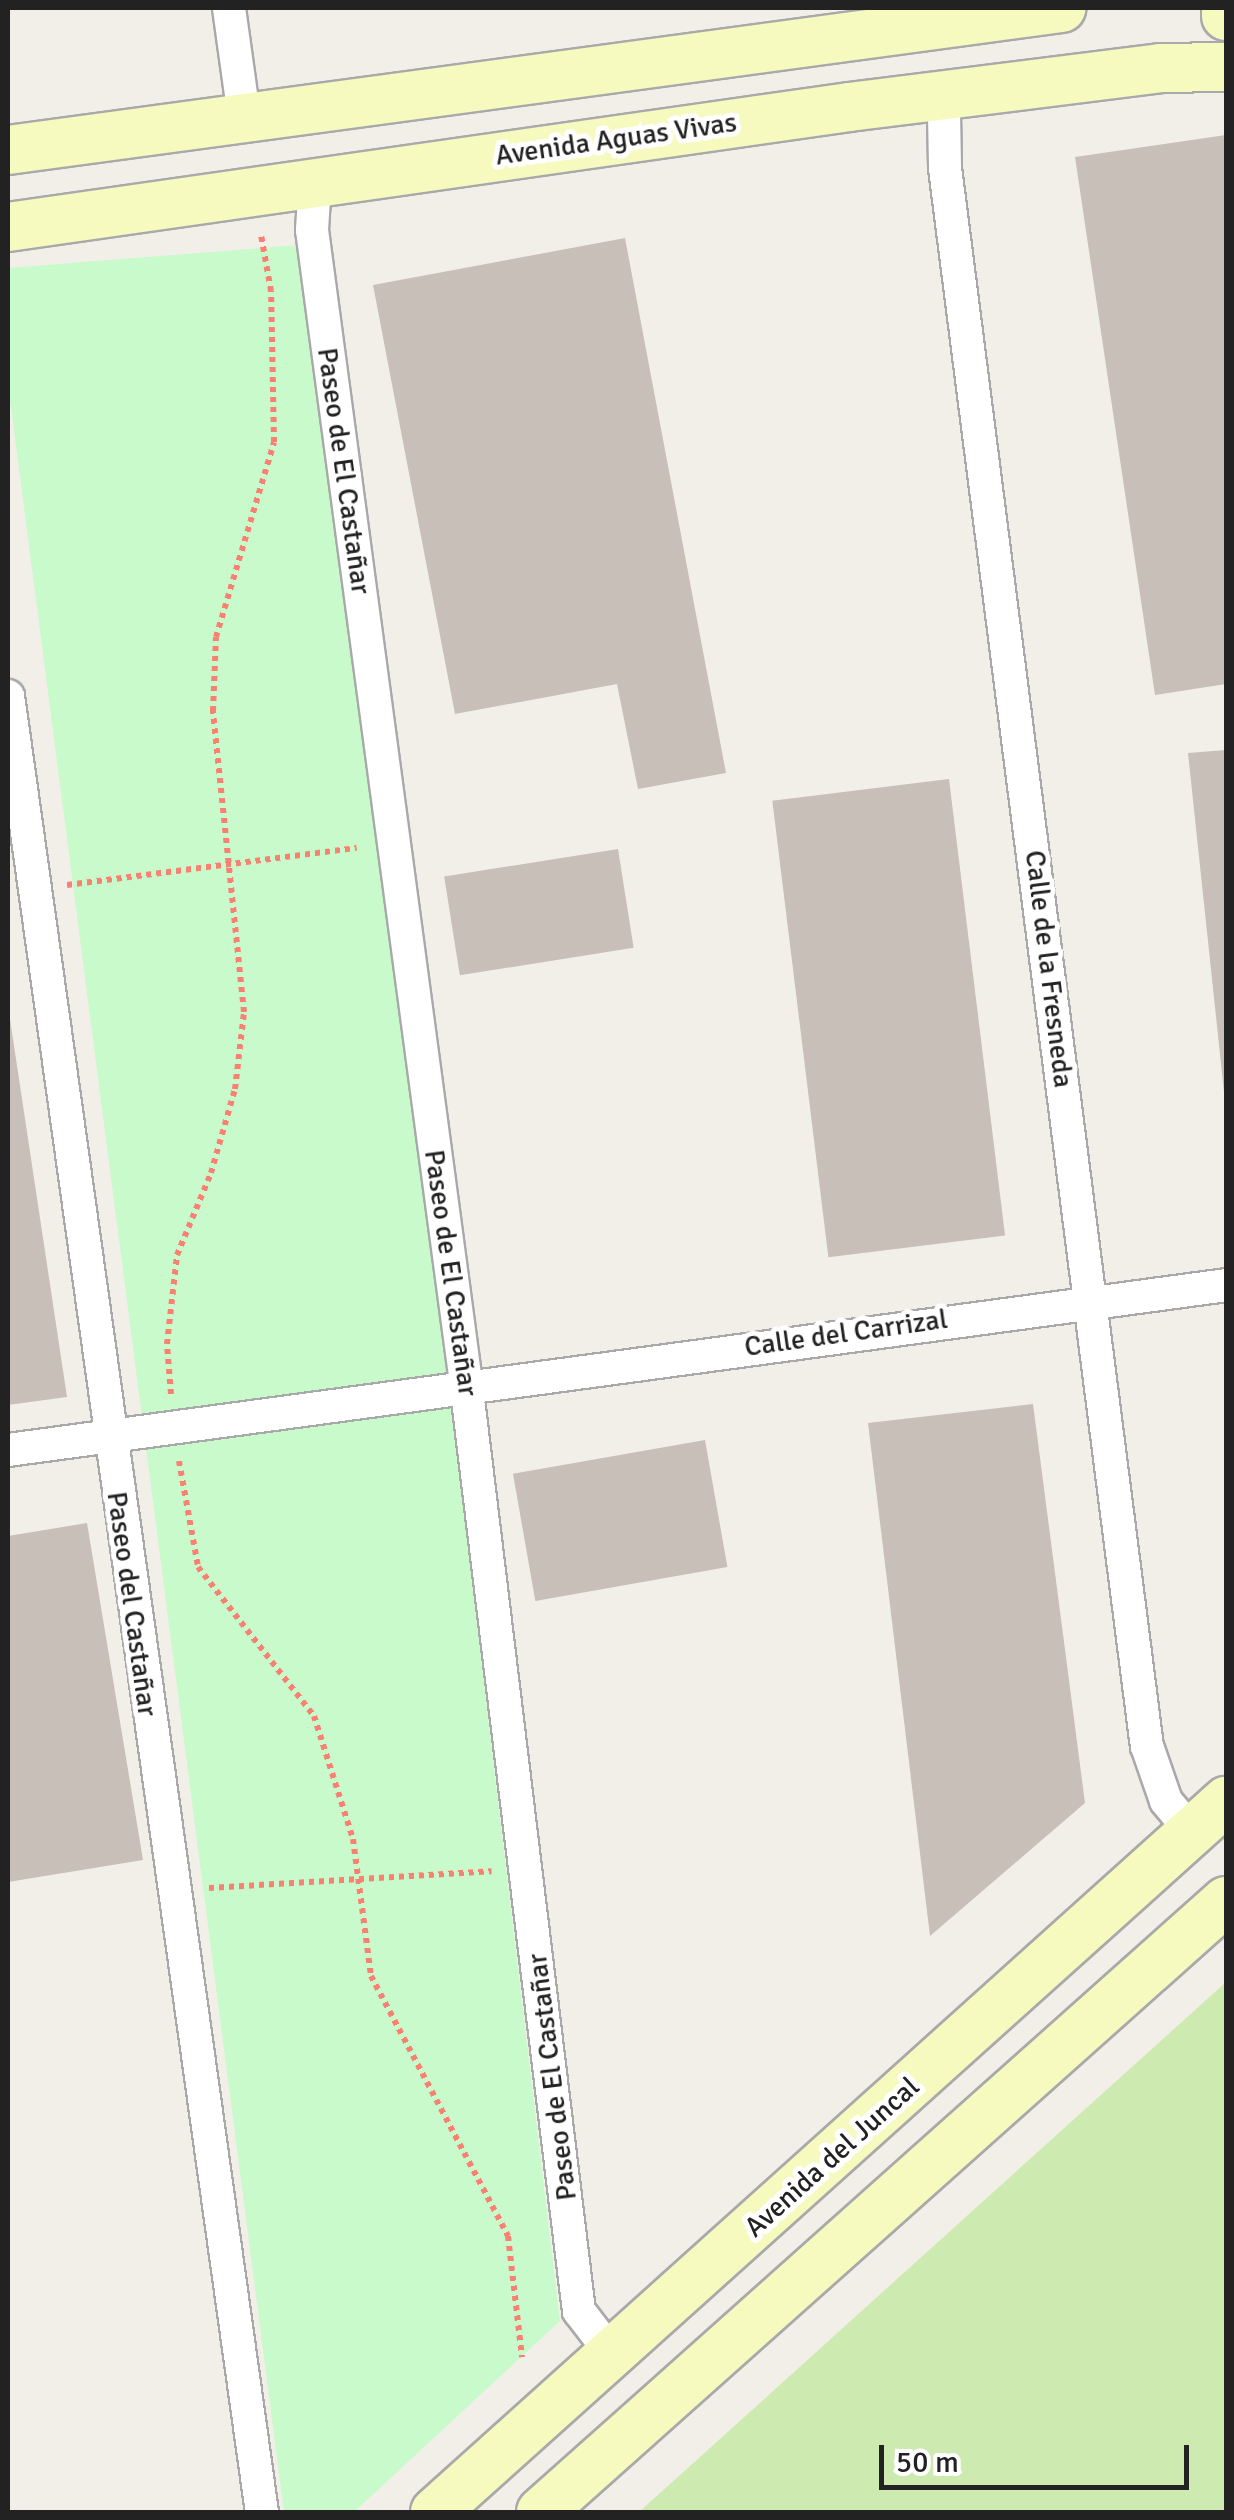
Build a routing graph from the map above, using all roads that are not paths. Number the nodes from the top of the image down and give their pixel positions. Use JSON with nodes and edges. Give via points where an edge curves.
{"nodes":[{"id":1,"x":229,"y":8,"type":"edge"},
{"id":2,"x":1060,"y":8,"type":"edge"},
{"id":3,"x":1226,"y":8,"type":"edge"},
{"id":4,"x":1226,"y":16,"type":"edge"},
{"id":5,"x":1226,"y":66,"type":"edge"},
{"id":6,"x":951,"y":94,"type":"junction"},
{"id":7,"x":244,"y":116,"type":"junction"},
{"id":8,"x":8,"y":150,"type":"edge"},
{"id":9,"x":315,"y":184,"type":"junction"},
{"id":10,"x":8,"y":226,"type":"edge"},
{"id":11,"x":8,"y":696,"type":"edge"},
{"id":12,"x":1226,"y":1285,"type":"edge"},
{"id":13,"x":1092,"y":1300,"type":"junction"},
{"id":14,"x":466,"y":1383,"type":"junction"},
{"id":15,"x":109,"y":1437,"type":"junction"},
{"id":16,"x":8,"y":1450,"type":"edge"},
{"id":17,"x":1226,"y":1800,"type":"edge"},
{"id":18,"x":1192,"y":1832,"type":"junction"},
{"id":19,"x":1226,"y":1901,"type":"edge"},
{"id":20,"x":612,"y":2354,"type":"junction"},
{"id":21,"x":262,"y":2512,"type":"edge"},
{"id":22,"x":436,"y":2512,"type":"edge"},
{"id":23,"x":541,"y":2512,"type":"edge"}],
"edges":[{"from":1,"to":7,"type":"street"},
{"from":2,"to":7,"type":"main road"},
{"from":3,"to":4,"type":"main road"},
{"from":5,"to":6,"type":"main road","name":"Avenida Aguas Vivas"},
{"from":6,"to":9,"type":"main road","name":"Avenida Aguas Vivas"},
{"from":6,"to":13,"type":"street","name":"Calle de la Fresneda","via":[[944,114],[945,168]]},
{"from":7,"to":8,"type":"main road"},
{"from":9,"to":10,"type":"main road","name":"Avenida Aguas Vivas"},
{"from":9,"to":14,"type":"street","name":"Paseo de El Castañar","via":[[312,230]]},
{"from":11,"to":15,"type":"street","name":"Paseo del Castañar"},
{"from":12,"to":13,"type":"street","name":"Calle del Carrizal"},
{"from":13,"to":14,"type":"street","name":"Calle del Carrizal"},
{"from":13,"to":18,"type":"street","name":"Calle de la Fresneda","via":[[1147,1746],[1166,1801]]},
{"from":14,"to":15,"type":"street","name":"Calle del Carrizal"},
{"from":14,"to":20,"type":"street","name":"Paseo de El Castañar","via":[[579,2311]]},
{"from":15,"to":16,"type":"street","name":"Calle del Carrizal"},
{"from":15,"to":21,"type":"street","name":"Paseo del Castañar"},
{"from":17,"to":18,"type":"main road","name":"Avenida del Juncal"},
{"from":18,"to":20,"type":"main road","name":"Avenida del Juncal"},
{"from":19,"to":23,"type":"main road"},
{"from":20,"to":22,"type":"main road","name":"Avenida del Juncal"}]}
